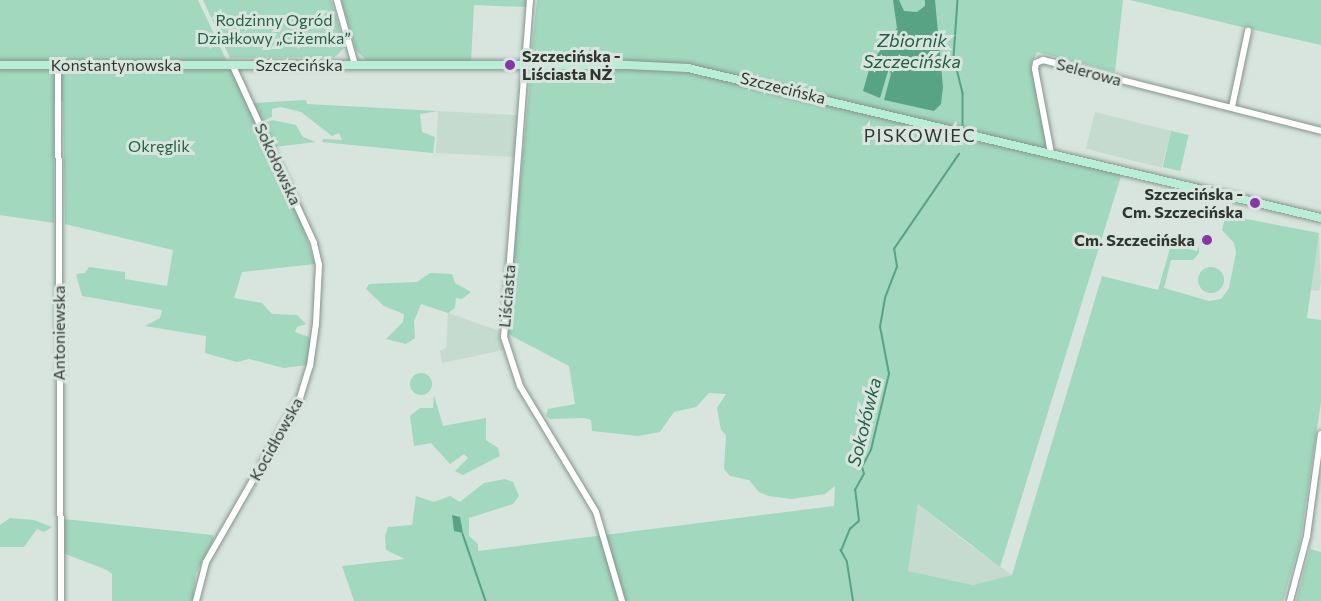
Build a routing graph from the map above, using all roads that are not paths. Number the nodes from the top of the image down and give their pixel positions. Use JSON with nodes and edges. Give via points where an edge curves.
{"nodes":[{"id":1,"x":337,"y":0,"type":"edge"},
{"id":2,"x":530,"y":0,"type":"edge"},
{"id":3,"x":1248,"y":31,"type":"dead end"},
{"id":4,"x":58,"y":64,"type":"junction"},
{"id":5,"x":232,"y":64,"type":"junction"},
{"id":6,"x":526,"y":64,"type":"junction"},
{"id":7,"x":0,"y":65,"type":"edge"},
{"id":8,"x":355,"y":65,"type":"junction"},
{"id":9,"x":1232,"y":107,"type":"junction"},
{"id":10,"x":1321,"y":131,"type":"edge"},
{"id":11,"x":1051,"y":153,"type":"junction"},
{"id":12,"x":1321,"y":218,"type":"edge"},
{"id":13,"x":319,"y":265,"type":"joint"},
{"id":14,"x":1321,"y":434,"type":"edge"},
{"id":15,"x":61,"y":601,"type":"edge"},
{"id":16,"x":196,"y":601,"type":"edge"},
{"id":17,"x":622,"y":601,"type":"edge"},
{"id":18,"x":1290,"y":601,"type":"edge"}],
"edges":[{"from":1,"to":8,"type":"street"},
{"from":2,"to":6,"type":"street","name":"Liściasta"},
{"from":3,"to":9,"type":"street"},
{"from":4,"to":5,"type":"main road","name":"Konstantynowska"},
{"from":4,"to":7,"type":"main road","name":"Konstantynowska"},
{"from":4,"to":15,"type":"street","name":"Antoniewska"},
{"from":5,"to":8,"type":"main road","name":"Szczecińska"},
{"from":5,"to":13,"type":"street","name":"Sokołowska","via":[[305,220]]},
{"from":6,"to":8,"type":"main road","name":"Szczecińska"},
{"from":6,"to":11,"type":"main road","name":"Szczecińska","via":[[698,69]]},
{"from":6,"to":17,"type":"street","name":"Liściasta","via":[[504,337],[520,386],[596,512]]},
{"from":9,"to":10,"type":"street","name":"Selerowa"},
{"from":9,"to":11,"type":"street","name":"Selerowa","via":[[1043,60],[1036,63],[1035,69]]},
{"from":11,"to":12,"type":"main road","name":"Szczecińska"},
{"from":13,"to":16,"type":"street","name":"Kocidłowska","via":[[314,343],[306,382],[288,422],[206,562]]},
{"from":14,"to":18,"type":"street","via":[[1305,543]]}]}
